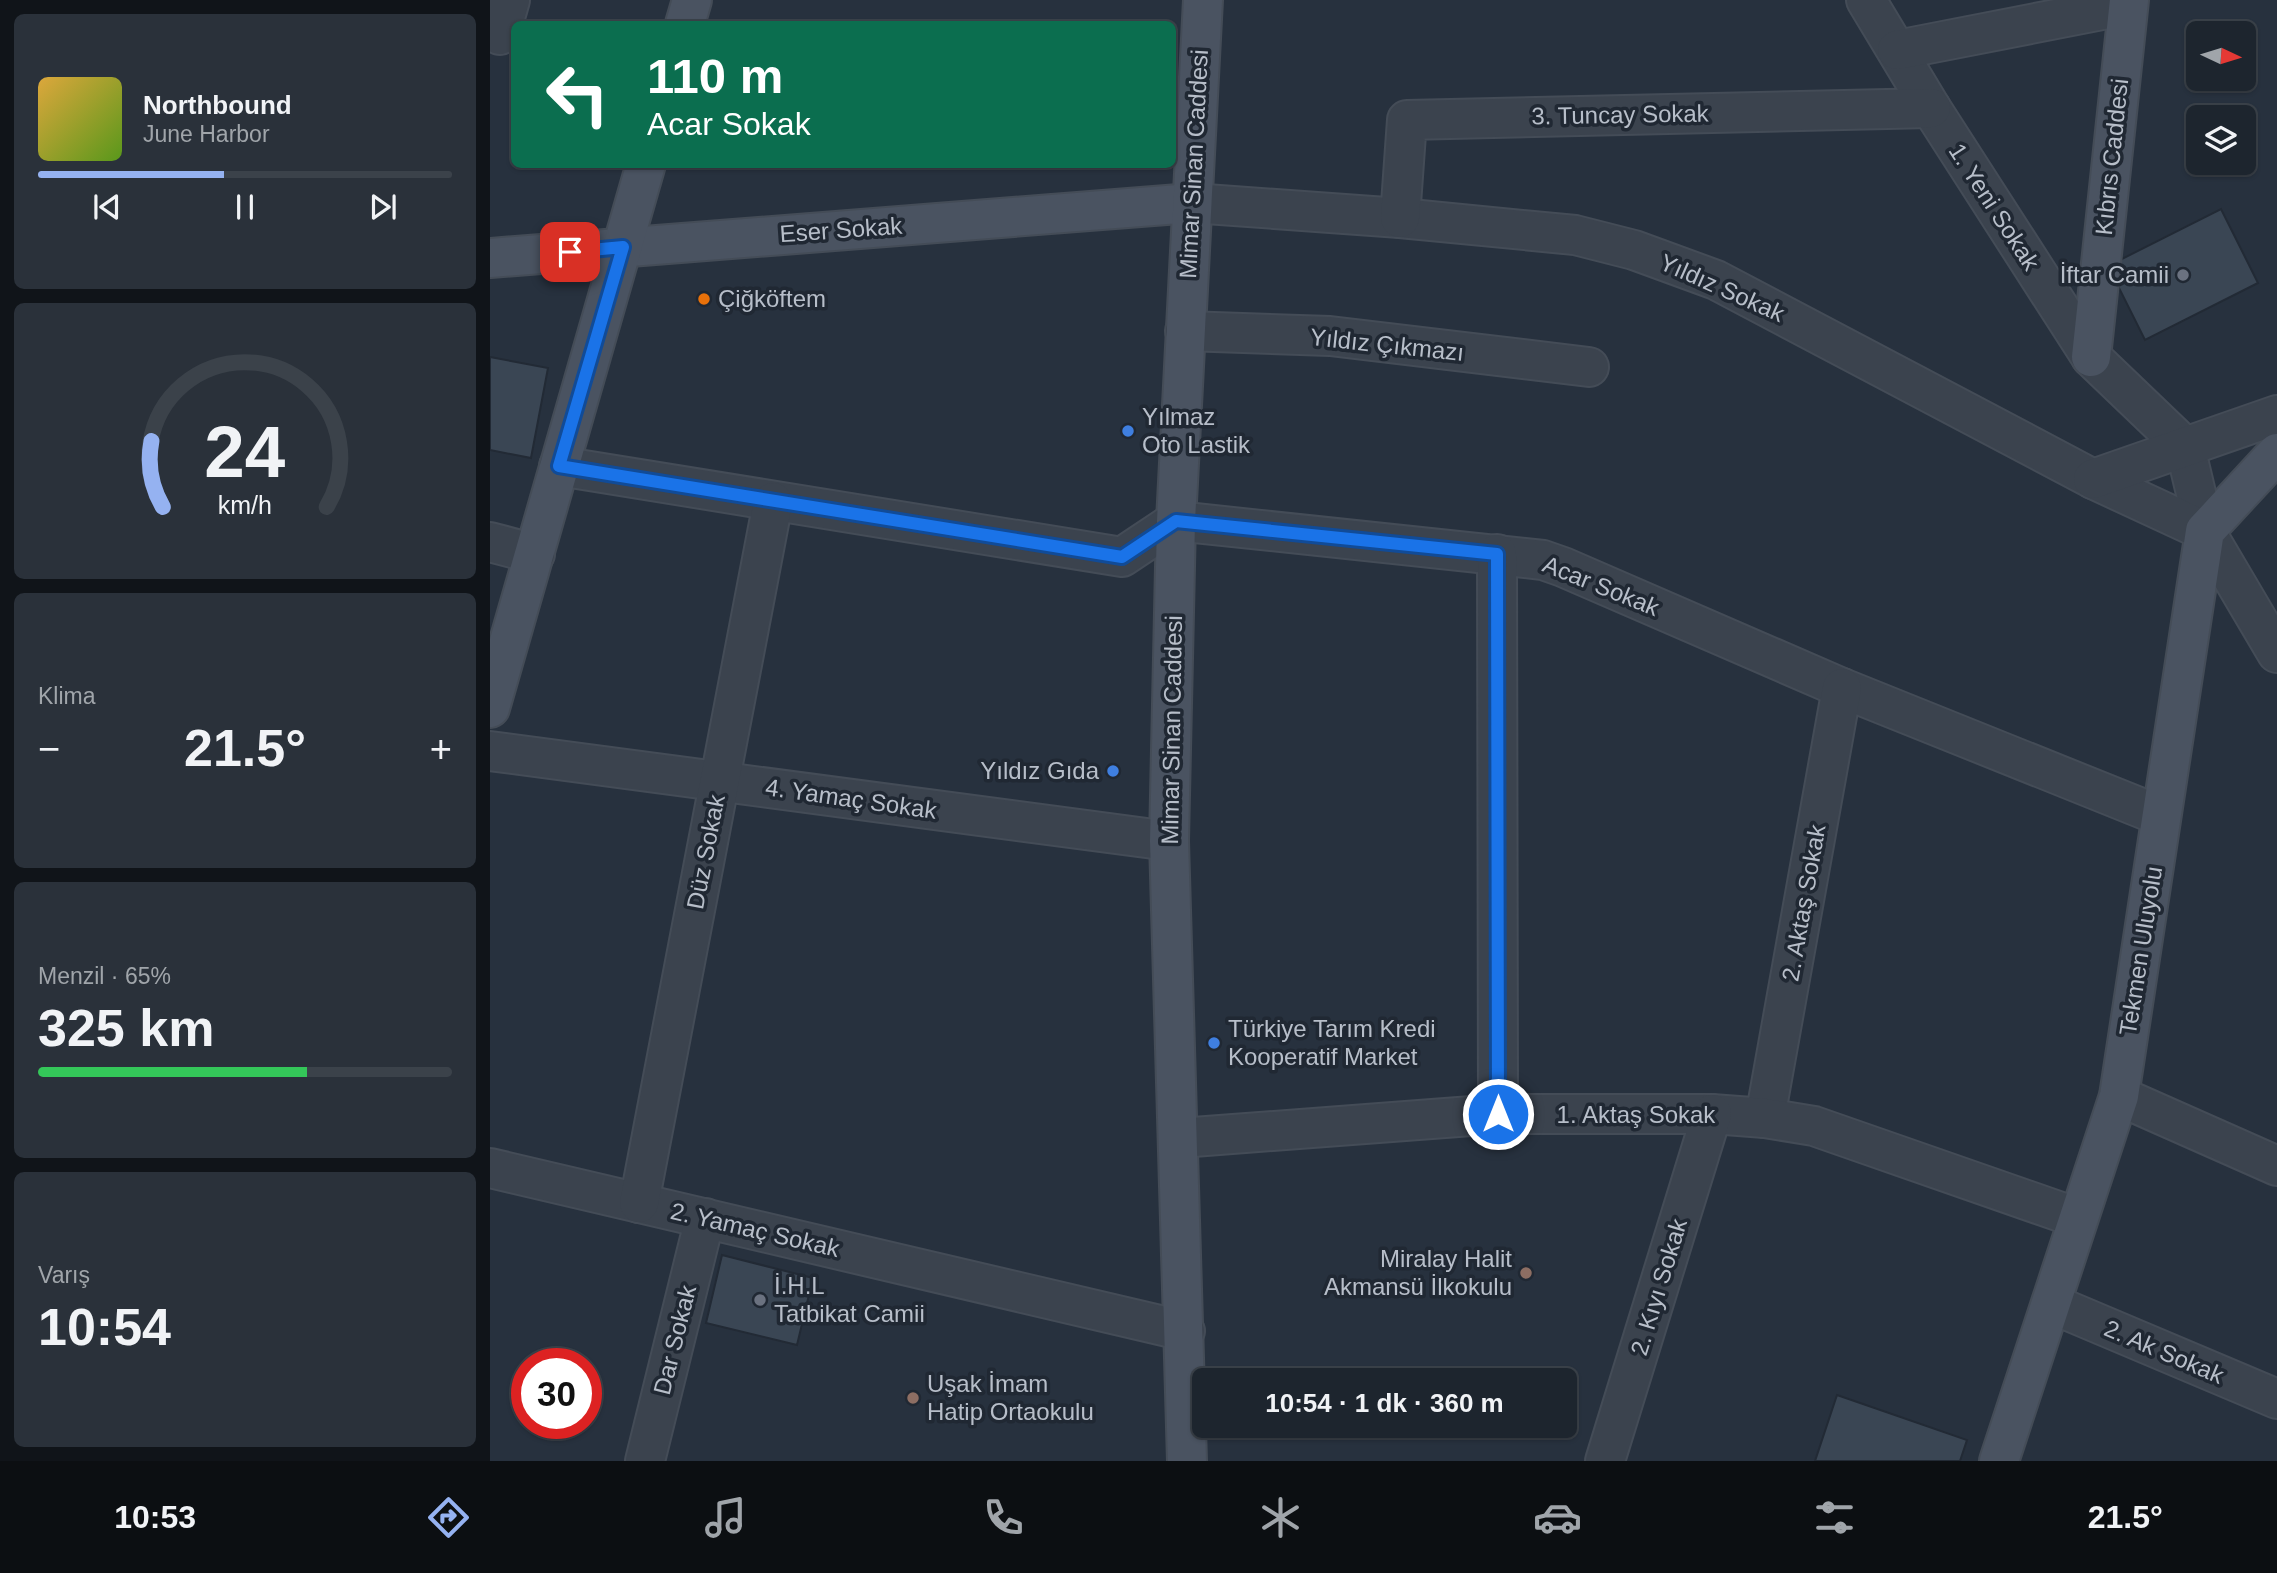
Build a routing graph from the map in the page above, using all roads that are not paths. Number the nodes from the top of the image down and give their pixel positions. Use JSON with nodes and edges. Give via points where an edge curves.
{"nodes":[{"id":1,"x":692,"y":0,"type":"edge"},
{"id":2,"x":1203,"y":0,"type":"edge"},
{"id":3,"x":1866,"y":0,"type":"edge"},
{"id":4,"x":2129,"y":3,"type":"edge"},
{"id":5,"x":686,"y":21,"type":"edge"},
{"id":6,"x":1897,"y":50,"type":"junction"},
{"id":7,"x":1931,"y":108,"type":"junction"},
{"id":8,"x":645,"y":168,"type":"edge"},
{"id":9,"x":1192,"y":203,"type":"junction"},
{"id":10,"x":1400,"y":218,"type":"junction"},
{"id":11,"x":623,"y":247,"type":"junction"},
{"id":12,"x":490,"y":258,"type":"edge"},
{"id":13,"x":1185,"y":331,"type":"junction"},
{"id":14,"x":2091,"y":357,"type":"junction"},
{"id":15,"x":1589,"y":367,"type":"dead end"},
{"id":16,"x":2276,"y":410,"type":"edge"},
{"id":17,"x":2185,"y":447,"type":"junction"},
{"id":18,"x":2277,"y":453,"type":"edge"},
{"id":19,"x":559,"y":466,"type":"junction"},
{"id":20,"x":2093,"y":480,"type":"junction"},
{"id":21,"x":773,"y":502,"type":"junction"},
{"id":22,"x":1176,"y":521,"type":"junction"},
{"id":23,"x":2205,"y":531,"type":"junction"},
{"id":24,"x":490,"y":542,"type":"edge"},
{"id":25,"x":534,"y":554,"type":"junction"},
{"id":26,"x":1497,"y":554,"type":"junction"},
{"id":27,"x":2277,"y":653,"type":"edge"},
{"id":28,"x":1843,"y":688,"type":"junction"},
{"id":29,"x":490,"y":708,"type":"edge"},
{"id":30,"x":490,"y":751,"type":"edge"},
{"id":31,"x":720,"y":781,"type":"junction"},
{"id":32,"x":2161,"y":816,"type":"junction"},
{"id":33,"x":1170,"y":841,"type":"junction"},
{"id":34,"x":2119,"y":1096,"type":"junction"},
{"id":35,"x":1498,"y":1114,"type":"junction"},
{"id":36,"x":1712,"y":1114,"type":"junction"},
{"id":37,"x":1765,"y":1118,"type":"junction"},
{"id":38,"x":1180,"y":1138,"type":"junction"},
{"id":39,"x":2277,"y":1166,"type":"edge"},
{"id":40,"x":490,"y":1168,"type":"edge"},
{"id":41,"x":639,"y":1203,"type":"junction"},
{"id":42,"x":705,"y":1218,"type":"junction"},
{"id":43,"x":2078,"y":1218,"type":"junction"},
{"id":44,"x":2052,"y":1304,"type":"junction"},
{"id":45,"x":1185,"y":1331,"type":"junction"},
{"id":46,"x":2277,"y":1399,"type":"edge"},
{"id":47,"x":645,"y":1461,"type":"edge"},
{"id":48,"x":1187,"y":1461,"type":"edge"},
{"id":49,"x":1605,"y":1461,"type":"edge"},
{"id":50,"x":1999,"y":1461,"type":"edge"}],
"edges":[{"from":1,"to":5,"type":"street"},
{"from":2,"to":9,"type":"street","name":"Mimar Sinan Caddesi"},
{"from":3,"to":6,"type":"street","name":"1. Yeni Sokak"},
{"from":4,"to":6,"type":"street"},
{"from":4,"to":14,"type":"street","name":"Kıbrıs Caddesi"},
{"from":6,"to":7,"type":"street","name":"1. Yeni Sokak"},
{"from":7,"to":10,"type":"street","name":"3. Tuncay Sokak","via":[[1407,120]]},
{"from":7,"to":14,"type":"street","name":"1. Yeni Sokak"},
{"from":8,"to":11,"type":"street"},
{"from":9,"to":10,"type":"street","name":"Yıldız Sokak"},
{"from":9,"to":11,"type":"street","name":"Eser Sokak"},
{"from":9,"to":13,"type":"street","name":"Mimar Sinan Caddesi"},
{"from":10,"to":20,"type":"street","name":"Yıldız Sokak","via":[[1576,236],[1634,250],[1693,272],[1791,319]]},
{"from":11,"to":12,"type":"street","name":"Eser Sokak"},
{"from":11,"to":19,"type":"street"},
{"from":13,"to":15,"type":"street","name":"Yıldız Çıkmazı","via":[[1330,337]]},
{"from":13,"to":22,"type":"street","name":"Mimar Sinan Caddesi"},
{"from":14,"to":17,"type":"street","name":"1. Yeni Sokak"},
{"from":16,"to":17,"type":"street"},
{"from":17,"to":20,"type":"street"},
{"from":17,"to":23,"type":"street"},
{"from":18,"to":23,"type":"street"},
{"from":19,"to":21,"type":"street"},
{"from":19,"to":25,"type":"street"},
{"from":20,"to":23,"type":"street","name":"Yıldız Sokak"},
{"from":21,"to":22,"type":"street","via":[[1122,557]]},
{"from":21,"to":31,"type":"street","name":"Düz Sokak"},
{"from":22,"to":26,"type":"street","name":"Acar Sokak"},
{"from":22,"to":33,"type":"street","name":"Mimar Sinan Caddesi"},
{"from":23,"to":27,"type":"street"},
{"from":23,"to":32,"type":"street","name":"Tekmen Uluyolu"},
{"from":24,"to":25,"type":"street"},
{"from":25,"to":29,"type":"street"},
{"from":26,"to":28,"type":"street","name":"Acar Sokak","via":[[1563,567]]},
{"from":26,"to":35,"type":"street"},
{"from":28,"to":32,"type":"street","name":"Acar Sokak"},
{"from":28,"to":37,"type":"street","name":"2. Aktaş Sokak"},
{"from":30,"to":31,"type":"street","name":"4. Yamaç Sokak"},
{"from":31,"to":33,"type":"street","name":"4. Yamaç Sokak"},
{"from":31,"to":41,"type":"street","name":"Düz Sokak"},
{"from":32,"to":34,"type":"street","name":"Tekmen Uluyolu"},
{"from":33,"to":38,"type":"street","name":"Mimar Sinan Caddesi"},
{"from":34,"to":39,"type":"street"},
{"from":34,"to":43,"type":"street","name":"Tekmen Uluyolu"},
{"from":35,"to":36,"type":"street","name":"1. Aktaş Sokak"},
{"from":35,"to":38,"type":"street","name":"1. Aktaş Sokak"},
{"from":36,"to":37,"type":"street","name":"1. Aktaş Sokak"},
{"from":36,"to":49,"type":"street","name":"2. Kıyı Sokak"},
{"from":37,"to":43,"type":"street","name":"1. Aktaş Sokak","via":[[1814,1126]]},
{"from":38,"to":45,"type":"street","name":"Mimar Sinan Caddesi"},
{"from":40,"to":41,"type":"street","name":"2. Yamaç Sokak"},
{"from":41,"to":42,"type":"street","name":"2. Yamaç Sokak"},
{"from":42,"to":45,"type":"street","name":"2. Yamaç Sokak"},
{"from":42,"to":47,"type":"street","name":"Dar Sokak"},
{"from":43,"to":44,"type":"street","name":"Tekmen Uluyolu"},
{"from":44,"to":46,"type":"street","name":"2. Ak Sokak"},
{"from":44,"to":50,"type":"street","name":"Tekmen Uluyolu"},
{"from":45,"to":48,"type":"street","name":"Mimar Sinan Caddesi"}]}
